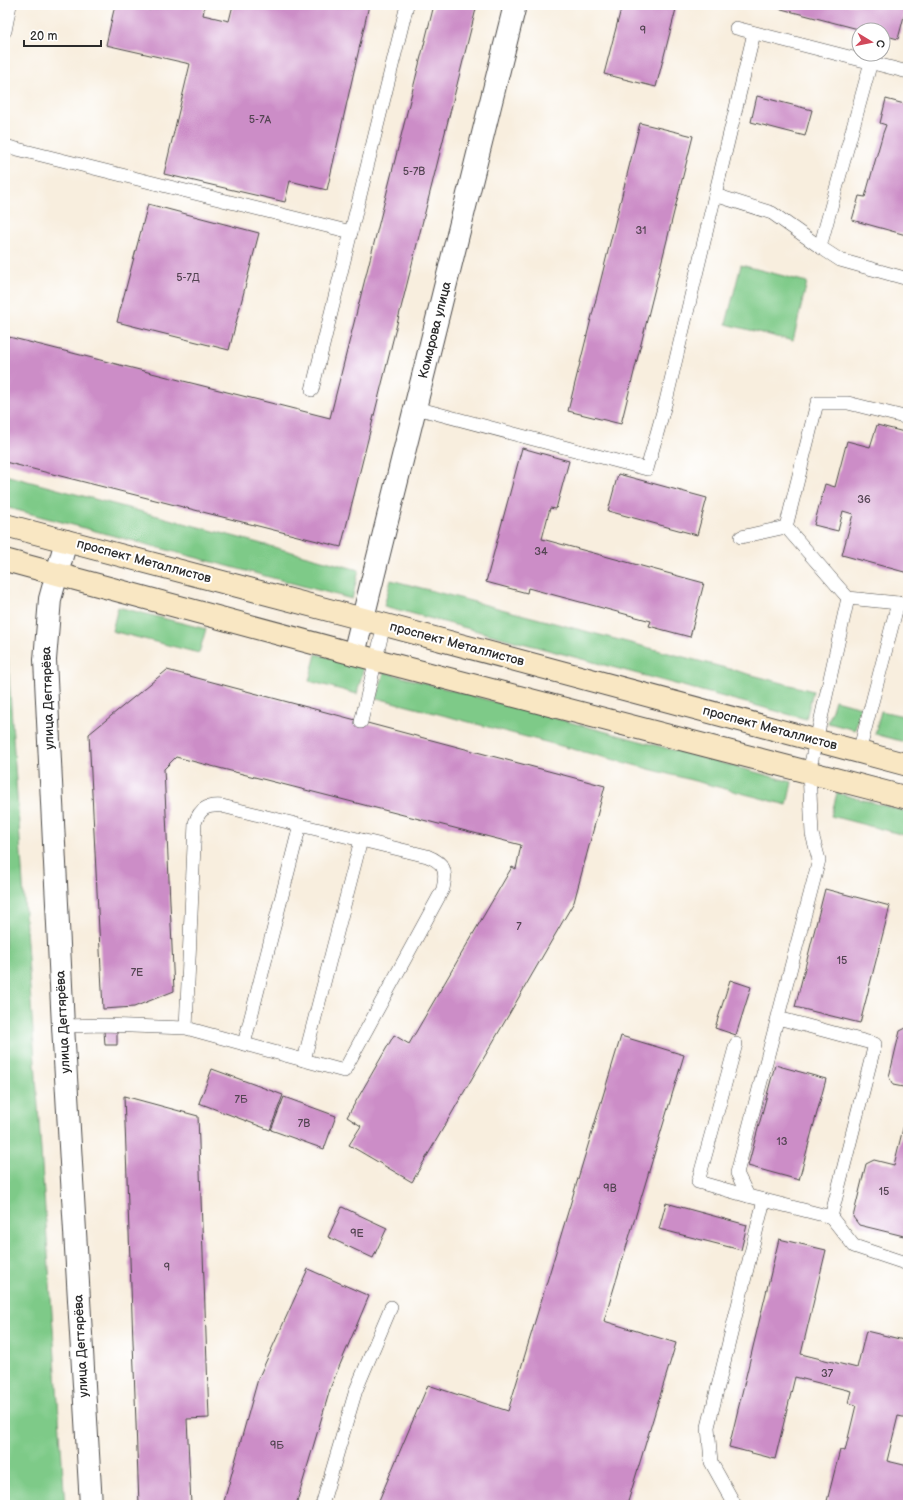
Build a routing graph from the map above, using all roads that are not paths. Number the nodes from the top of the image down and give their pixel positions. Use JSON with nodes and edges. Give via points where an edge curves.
{"nodes":[{"id":1,"x":10,"y":5,"type":"edge"},
{"id":2,"x":407,"y":5,"type":"edge"},
{"id":3,"x":514,"y":5,"type":"edge"},
{"id":4,"x":736,"y":28,"type":"dead end"},
{"id":5,"x":5,"y":31,"type":"edge"},
{"id":6,"x":754,"y":33,"type":"junction"},
{"id":7,"x":851,"y":57,"type":"edge"},
{"id":8,"x":871,"y":62,"type":"joint"},
{"id":9,"x":908,"y":72,"type":"edge"},
{"id":10,"x":5,"y":146,"type":"edge"},
{"id":11,"x":715,"y":195,"type":"junction"},
{"id":12,"x":351,"y":232,"type":"junction"},
{"id":13,"x":820,"y":247,"type":"junction"},
{"id":14,"x":908,"y":279,"type":"edge"},
{"id":15,"x":312,"y":390,"type":"dead end"},
{"id":16,"x":416,"y":408,"type":"junction"},
{"id":17,"x":908,"y":418,"type":"edge"},
{"id":18,"x":5,"y":525,"type":"edge"},
{"id":19,"x":786,"y":527,"type":"junction"},
{"id":20,"x":741,"y":537,"type":"dead end"},
{"id":21,"x":66,"y":541,"type":"junction"},
{"id":22,"x":5,"y":560,"type":"edge"},
{"id":23,"x":57,"y":574,"type":"junction"},
{"id":24,"x":848,"y":598,"type":"junction"},
{"id":25,"x":903,"y":604,"type":"edge"},
{"id":26,"x":363,"y":619,"type":"junction"},
{"id":27,"x":384,"y":624,"type":"junction"},
{"id":28,"x":354,"y":654,"type":"junction"},
{"id":29,"x":376,"y":660,"type":"junction"},
{"id":30,"x":361,"y":722,"type":"dead end"},
{"id":31,"x":816,"y":741,"type":"junction"},
{"id":32,"x":859,"y":752,"type":"junction"},
{"id":33,"x":908,"y":765,"type":"edge"},
{"id":34,"x":809,"y":772,"type":"junction"},
{"id":35,"x":908,"y":798,"type":"edge"},
{"id":36,"x":300,"y":825,"type":"junction"},
{"id":37,"x":361,"y":840,"type":"junction"},
{"id":38,"x":778,"y":1018,"type":"junction"},
{"id":39,"x":63,"y":1026,"type":"junction"},
{"id":40,"x":186,"y":1028,"type":"junction"},
{"id":41,"x":244,"y":1044,"type":"junction"},
{"id":42,"x":736,"y":1044,"type":"dead end"},
{"id":43,"x":304,"y":1060,"type":"junction"},
{"id":44,"x":748,"y":1196,"type":"junction"},
{"id":45,"x":764,"y":1200,"type":"junction"},
{"id":46,"x":831,"y":1217,"type":"junction"},
{"id":47,"x":908,"y":1264,"type":"edge"},
{"id":48,"x":391,"y":1307,"type":"dead end"},
{"id":49,"x":91,"y":1505,"type":"edge"},
{"id":50,"x":322,"y":1505,"type":"edge"},
{"id":51,"x":734,"y":1505,"type":"edge"}],
"edges":[{"from":1,"to":5,"type":"lane"},
{"from":2,"to":12,"type":"lane"},
{"from":3,"to":16,"type":"street","name":"Комарова улица"},
{"from":4,"to":6,"type":"lane"},
{"from":6,"to":7,"type":"lane"},
{"from":6,"to":11,"type":"lane"},
{"from":8,"to":9,"type":"lane"},
{"from":8,"to":13,"type":"lane"},
{"from":10,"to":12,"type":"lane"},
{"from":11,"to":13,"type":"lane","via":[[772,213]]},
{"from":11,"to":16,"type":"lane","via":[[666,401],[647,469]]},
{"from":12,"to":15,"type":"lane"},
{"from":13,"to":14,"type":"lane","via":[[840,260]]},
{"from":16,"to":26,"type":"street","name":"Комарова улица"},
{"from":17,"to":19,"type":"lane","via":[[848,402],[817,403]]},
{"from":18,"to":21,"type":"street","name":"проспект Металлистов"},
{"from":19,"to":20,"type":"lane"},
{"from":19,"to":24,"type":"lane"},
{"from":21,"to":23,"type":"street","name":"улица Дегтярёва"},
{"from":21,"to":26,"type":"street","name":"проспект Металлистов"},
{"from":22,"to":23,"type":"street"},
{"from":23,"to":28,"type":"street"},
{"from":23,"to":39,"type":"street","name":"улица Дегтярёва","via":[[50,599],[45,660]]},
{"from":24,"to":25,"type":"lane"},
{"from":24,"to":31,"type":"lane"},
{"from":25,"to":32,"type":"lane"},
{"from":26,"to":27,"type":"street","name":"проспект Металлистов"},
{"from":26,"to":28,"type":"street","name":"Комарова улица"},
{"from":27,"to":29,"type":"lane"},
{"from":27,"to":31,"type":"street","name":"проспект Металлистов"},
{"from":28,"to":29,"type":"street"},
{"from":29,"to":30,"type":"lane"},
{"from":29,"to":34,"type":"street"},
{"from":31,"to":32,"type":"street","name":"проспект Металлистов"},
{"from":31,"to":34,"type":"lane"},
{"from":32,"to":33,"type":"street","name":"проспект Металлистов"},
{"from":34,"to":35,"type":"street"},
{"from":34,"to":38,"type":"lane","via":[[807,835],[819,860]]},
{"from":36,"to":37,"type":"lane"},
{"from":36,"to":40,"type":"lane","via":[[213,805],[204,808],[198,814],[195,823]]},
{"from":36,"to":41,"type":"lane"},
{"from":37,"to":43,"type":"lane"},
{"from":37,"to":43,"type":"lane","via":[[437,860],[444,868],[446,878],[443,889],[344,1071]]},
{"from":38,"to":44,"type":"lane","via":[[737,1173]]},
{"from":38,"to":46,"type":"lane","via":[[875,1044]]},
{"from":39,"to":40,"type":"lane"},
{"from":39,"to":49,"type":"street","name":"улица Дегтярёва"},
{"from":40,"to":41,"type":"lane"},
{"from":41,"to":43,"type":"lane"},
{"from":42,"to":44,"type":"lane","via":[[698,1182]]},
{"from":44,"to":45,"type":"lane"},
{"from":45,"to":46,"type":"lane"},
{"from":45,"to":51,"type":"lane","via":[[708,1427],[711,1462]]},
{"from":46,"to":47,"type":"lane","via":[[854,1246]]},
{"from":48,"to":50,"type":"lane","via":[[356,1390]]}]}
